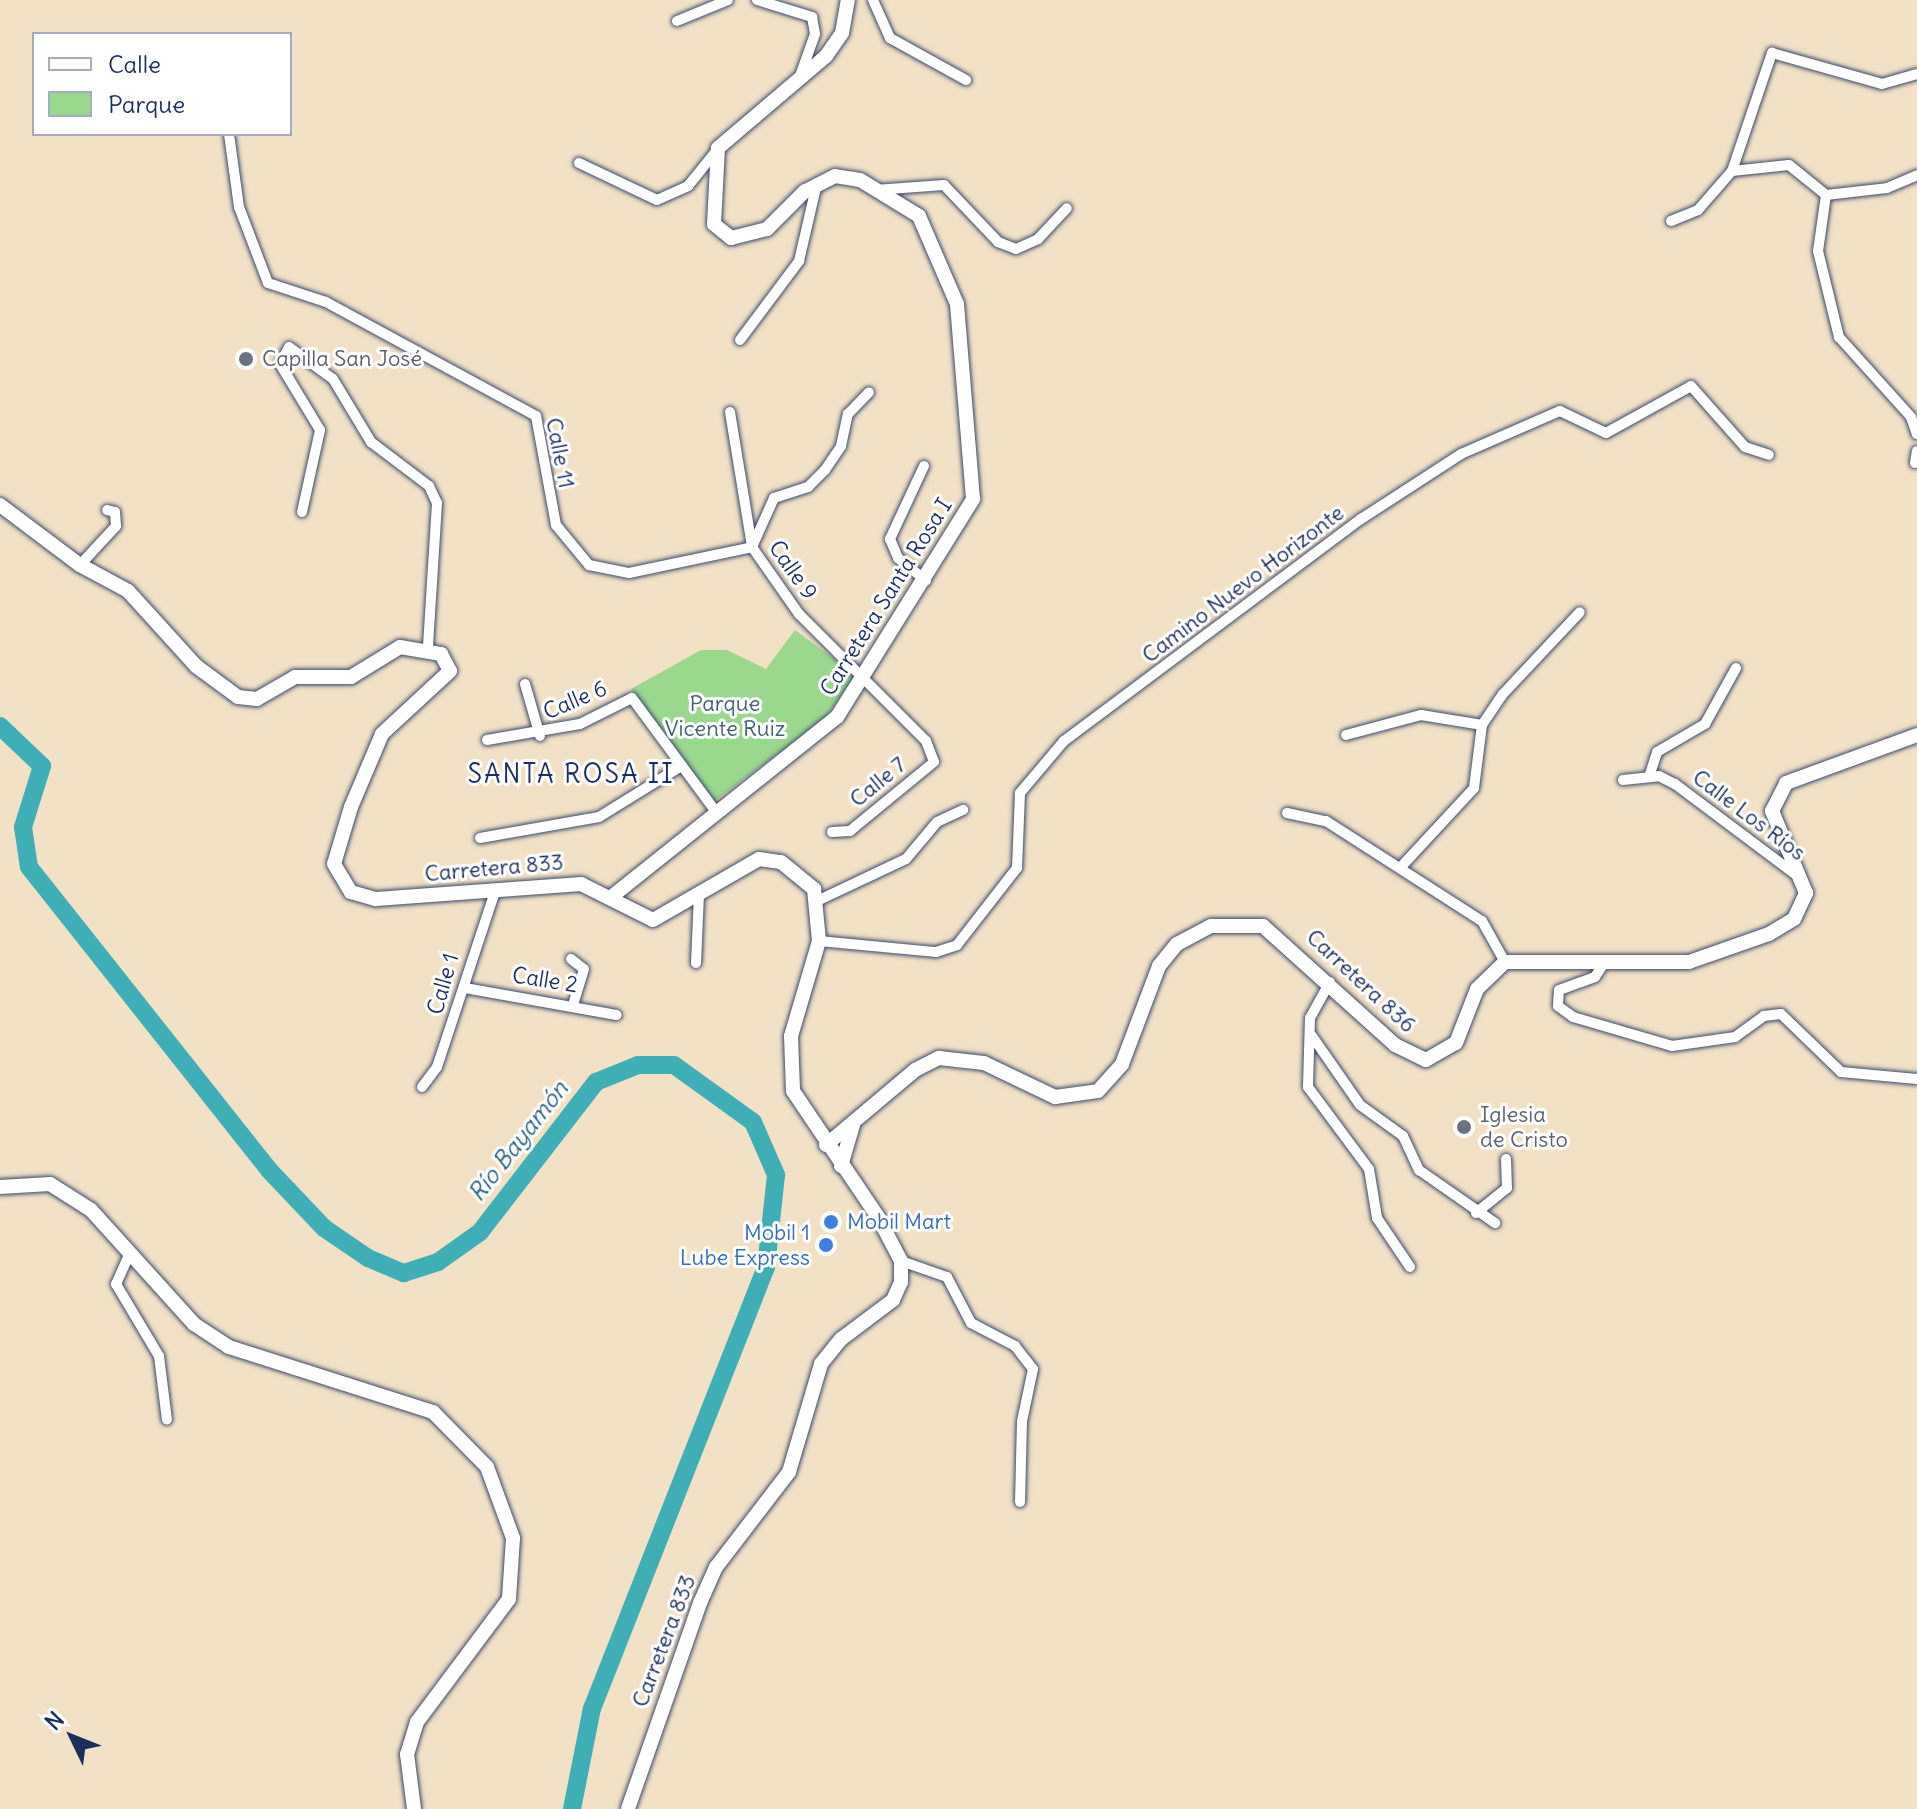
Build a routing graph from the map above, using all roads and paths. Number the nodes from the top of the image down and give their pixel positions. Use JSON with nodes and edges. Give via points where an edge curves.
{"nodes":[{"id":1,"x":728,"y":0,"type":"edge"},
{"id":2,"x":757,"y":0,"type":"edge"},
{"id":3,"x":848,"y":0,"type":"edge"},
{"id":4,"x":873,"y":0,"type":"edge"},
{"id":5,"x":677,"y":21,"type":"dead end"},
{"id":6,"x":1917,"y":74,"type":"edge"},
{"id":7,"x":966,"y":80,"type":"dead end"},
{"id":8,"x":799,"y":81,"type":"junction"},
{"id":9,"x":229,"y":136,"type":"edge"},
{"id":10,"x":718,"y":148,"type":"junction"},
{"id":11,"x":579,"y":163,"type":"dead end"},
{"id":12,"x":1732,"y":171,"type":"junction"},
{"id":13,"x":1917,"y":175,"type":"edge"},
{"id":14,"x":817,"y":183,"type":"junction"},
{"id":15,"x":874,"y":190,"type":"junction"},
{"id":16,"x":1826,"y":195,"type":"junction"},
{"id":17,"x":1067,"y":208,"type":"dead end"},
{"id":18,"x":1671,"y":221,"type":"dead end"},
{"id":19,"x":740,"y":340,"type":"dead end"},
{"id":20,"x":869,"y":392,"type":"dead end"},
{"id":21,"x":730,"y":412,"type":"dead end"},
{"id":22,"x":1917,"y":434,"type":"edge"},
{"id":23,"x":1917,"y":451,"type":"edge"},
{"id":24,"x":1769,"y":455,"type":"dead end"},
{"id":25,"x":1915,"y":463,"type":"edge"},
{"id":26,"x":924,"y":466,"type":"dead end"},
{"id":27,"x":0,"y":505,"type":"edge"},
{"id":28,"x":107,"y":510,"type":"dead end"},
{"id":29,"x":302,"y":512,"type":"dead end"},
{"id":30,"x":752,"y":547,"type":"junction"},
{"id":31,"x":80,"y":565,"type":"junction"},
{"id":32,"x":926,"y":581,"type":"junction"},
{"id":33,"x":1580,"y":612,"type":"dead end"},
{"id":34,"x":428,"y":646,"type":"junction"},
{"id":35,"x":1736,"y":668,"type":"dead end"},
{"id":36,"x":866,"y":675,"type":"junction"},
{"id":37,"x":525,"y":684,"type":"dead end"},
{"id":38,"x":1482,"y":725,"type":"junction"},
{"id":39,"x":1346,"y":735,"type":"dead end"},
{"id":40,"x":1917,"y":735,"type":"edge"},
{"id":41,"x":540,"y":736,"type":"junction"},
{"id":42,"x":487,"y":740,"type":"dead end"},
{"id":43,"x":680,"y":767,"type":"junction"},
{"id":44,"x":1649,"y":777,"type":"junction"},
{"id":45,"x":1623,"y":780,"type":"dead end"},
{"id":46,"x":963,"y":810,"type":"dead end"},
{"id":47,"x":716,"y":812,"type":"junction"},
{"id":48,"x":1287,"y":813,"type":"dead end"},
{"id":49,"x":832,"y":832,"type":"dead end"},
{"id":50,"x":480,"y":838,"type":"dead end"},
{"id":51,"x":1400,"y":868,"type":"junction"},
{"id":52,"x":1805,"y":881,"type":"junction"},
{"id":53,"x":496,"y":889,"type":"junction"},
{"id":54,"x":699,"y":894,"type":"junction"},
{"id":55,"x":610,"y":898,"type":"junction"},
{"id":56,"x":817,"y":901,"type":"junction"},
{"id":57,"x":819,"y":941,"type":"junction"},
{"id":58,"x":1607,"y":958,"type":"junction"},
{"id":59,"x":571,"y":959,"type":"dead end"},
{"id":60,"x":1505,"y":962,"type":"junction"},
{"id":61,"x":696,"y":963,"type":"dead end"},
{"id":62,"x":1330,"y":982,"type":"junction"},
{"id":63,"x":465,"y":988,"type":"junction"},
{"id":64,"x":573,"y":1004,"type":"junction"},
{"id":65,"x":617,"y":1015,"type":"dead end"},
{"id":66,"x":1312,"y":1036,"type":"junction"},
{"id":67,"x":1917,"y":1079,"type":"edge"},
{"id":68,"x":422,"y":1087,"type":"dead end"},
{"id":69,"x":810,"y":1121,"type":"junction"},
{"id":70,"x":852,"y":1124,"type":"junction"},
{"id":71,"x":826,"y":1145,"type":"junction"},
{"id":72,"x":1506,"y":1159,"type":"dead end"},
{"id":73,"x":841,"y":1166,"type":"junction"},
{"id":74,"x":0,"y":1187,"type":"edge"},
{"id":75,"x":1476,"y":1213,"type":"junction"},
{"id":76,"x":1495,"y":1223,"type":"dead end"},
{"id":77,"x":129,"y":1255,"type":"junction"},
{"id":78,"x":901,"y":1261,"type":"junction"},
{"id":79,"x":1410,"y":1267,"type":"dead end"},
{"id":80,"x":167,"y":1420,"type":"dead end"},
{"id":81,"x":1020,"y":1502,"type":"dead end"},
{"id":82,"x":414,"y":1809,"type":"edge"},
{"id":83,"x":628,"y":1809,"type":"edge"}],
"edges":[{"from":1,"to":5,"type":"street"},
{"from":2,"to":8,"type":"street","via":[[812,17],[815,34]]},
{"from":3,"to":8,"type":"street","via":[[842,33]]},
{"from":4,"to":7,"type":"street","via":[[890,38]]},
{"from":6,"to":12,"type":"street","via":[[1882,84],[1772,53]]},
{"from":8,"to":10,"type":"street"},
{"from":9,"to":30,"type":"street","name":"Calle 11","via":[[239,207],[268,283],[326,302],[536,416],[556,525],[575,555],[629,573]]},
{"from":10,"to":11,"type":"street","via":[[688,186],[657,200]]},
{"from":10,"to":14,"type":"street","via":[[714,224],[731,238],[767,229]]},
{"from":12,"to":16,"type":"street","via":[[1789,165]]},
{"from":12,"to":18,"type":"street","via":[[1698,210]]},
{"from":13,"to":16,"type":"street","via":[[1887,188]]},
{"from":14,"to":15,"type":"street","name":"Carretera Santa Rosa I","via":[[851,177]]},
{"from":14,"to":19,"type":"street","via":[[799,261]]},
{"from":15,"to":17,"type":"street","via":[[944,185],[998,242],[1016,249],[1038,239]]},
{"from":15,"to":32,"type":"street","name":"Carretera Santa Rosa I","via":[[919,216],[957,304],[975,486],[969,512]]},
{"from":16,"to":22,"type":"street","via":[[1818,251],[1839,337],[1911,417]]},
{"from":20,"to":30,"type":"street","via":[[848,414],[841,446],[825,470],[808,487],[774,498]]},
{"from":21,"to":30,"type":"street","name":"Calle 9"},
{"from":23,"to":25,"type":"street"},
{"from":24,"to":57,"type":"street","name":"Camino Nuevo Horizonte","via":[[1745,447],[1691,386],[1606,433],[1560,411],[1461,454],[1361,519],[1064,741],[1020,793],[1017,868],[957,945],[936,952]]},
{"from":26,"to":32,"type":"street","via":[[890,539],[898,558]]},
{"from":27,"to":31,"type":"street"},
{"from":28,"to":31,"type":"street","via":[[115,512],[116,526]]},
{"from":29,"to":34,"type":"street","via":[[320,430],[280,364],[289,347],[333,379],[371,442],[429,486],[437,503]]},
{"from":30,"to":36,"type":"street","name":"Calle 9","via":[[799,614]]},
{"from":31,"to":34,"type":"street","via":[[128,591],[196,666],[238,697],[257,699],[295,677],[351,677],[400,647]]},
{"from":32,"to":36,"type":"street","name":"Carretera Santa Rosa I"},
{"from":33,"to":38,"type":"street"},
{"from":34,"to":53,"type":"street","name":"Carretera 833","via":[[450,671],[382,734],[335,851],[336,877],[351,892],[376,899]]},
{"from":35,"to":44,"type":"street","via":[[1705,724],[1657,752]]},
{"from":36,"to":47,"type":"street","name":"Carretera Santa Rosa I","via":[[826,727]]},
{"from":36,"to":49,"type":"street","name":"Calle 7","via":[[926,741],[934,762],[850,831]]},
{"from":37,"to":41,"type":"street"},
{"from":38,"to":39,"type":"street","via":[[1421,715]]},
{"from":38,"to":51,"type":"street","via":[[1474,788]]},
{"from":40,"to":52,"type":"street","via":[[1786,783],[1772,811]]},
{"from":41,"to":42,"type":"street","name":"Calle 6"},
{"from":41,"to":43,"type":"street","name":"Calle 6","via":[[632,698]]},
{"from":43,"to":47,"type":"street","name":"Calle 6"},
{"from":43,"to":50,"type":"street","via":[[599,817]]},
{"from":44,"to":45,"type":"street","name":"Calle Los Ríos"},
{"from":44,"to":52,"type":"street","name":"Calle Los Ríos","via":[[1675,784]]},
{"from":46,"to":56,"type":"street","via":[[937,822],[906,859]]},
{"from":47,"to":55,"type":"street","name":"Carretera Santa Rosa I"},
{"from":48,"to":51,"type":"street","via":[[1326,821]]},
{"from":51,"to":60,"type":"street","via":[[1482,921]]},
{"from":52,"to":58,"type":"street","via":[[1794,919],[1769,934],[1689,962]]},
{"from":53,"to":55,"type":"street","name":"Carretera 833","via":[[581,884]]},
{"from":53,"to":63,"type":"street","name":"Calle 1"},
{"from":54,"to":55,"type":"street","name":"Carretera 833","via":[[653,920]]},
{"from":54,"to":56,"type":"street","name":"Carretera 833","via":[[759,859],[781,862],[814,889]]},
{"from":54,"to":61,"type":"street"},
{"from":56,"to":57,"type":"street"},
{"from":57,"to":69,"type":"street","via":[[791,1036],[793,1091]]},
{"from":58,"to":60,"type":"street"},
{"from":58,"to":67,"type":"street","via":[[1595,977],[1559,990],[1558,1006],[1672,1046],[1735,1037],[1764,1016],[1781,1014],[1841,1072]]},
{"from":59,"to":64,"type":"street","via":[[584,969]]},
{"from":60,"to":62,"type":"street","name":"Carretera 836","via":[[1477,989],[1456,1043],[1426,1060],[1395,1045]]},
{"from":62,"to":66,"type":"street","via":[[1310,1018]]},
{"from":62,"to":70,"type":"street","name":"Carretera 836","via":[[1263,926],[1211,926],[1177,944],[1159,966],[1122,1064],[1098,1091],[1055,1097],[984,1063],[939,1058]]},
{"from":63,"to":64,"type":"street","name":"Calle 2"},
{"from":63,"to":68,"type":"street","name":"Calle 1"},
{"from":64,"to":65,"type":"street","name":"Calle 2"},
{"from":66,"to":75,"type":"street","via":[[1360,1105],[1403,1136],[1419,1170]]},
{"from":66,"to":79,"type":"street","via":[[1311,1094],[1369,1169],[1377,1218]]},
{"from":69,"to":70,"type":"street"},
{"from":69,"to":71,"type":"street"},
{"from":70,"to":71,"type":"street","name":"Carretera 836"},
{"from":70,"to":73,"type":"street"},
{"from":71,"to":73,"type":"street"},
{"from":72,"to":75,"type":"street","via":[[1507,1188]]},
{"from":73,"to":78,"type":"street"},
{"from":74,"to":77,"type":"street","via":[[50,1184],[91,1210]]},
{"from":75,"to":76,"type":"street"},
{"from":77,"to":80,"type":"street","via":[[116,1284],[159,1356]]},
{"from":77,"to":82,"type":"street","via":[[194,1324],[229,1347],[433,1412],[473,1445],[499,1488],[513,1538],[509,1599],[417,1722],[407,1754]]},
{"from":78,"to":81,"type":"street","via":[[947,1277],[971,1323],[1015,1346],[1033,1369],[1022,1421]]},
{"from":78,"to":83,"type":"street","name":"Carretera 833","via":[[893,1300],[841,1339],[821,1364],[789,1472],[716,1567]]}]}
